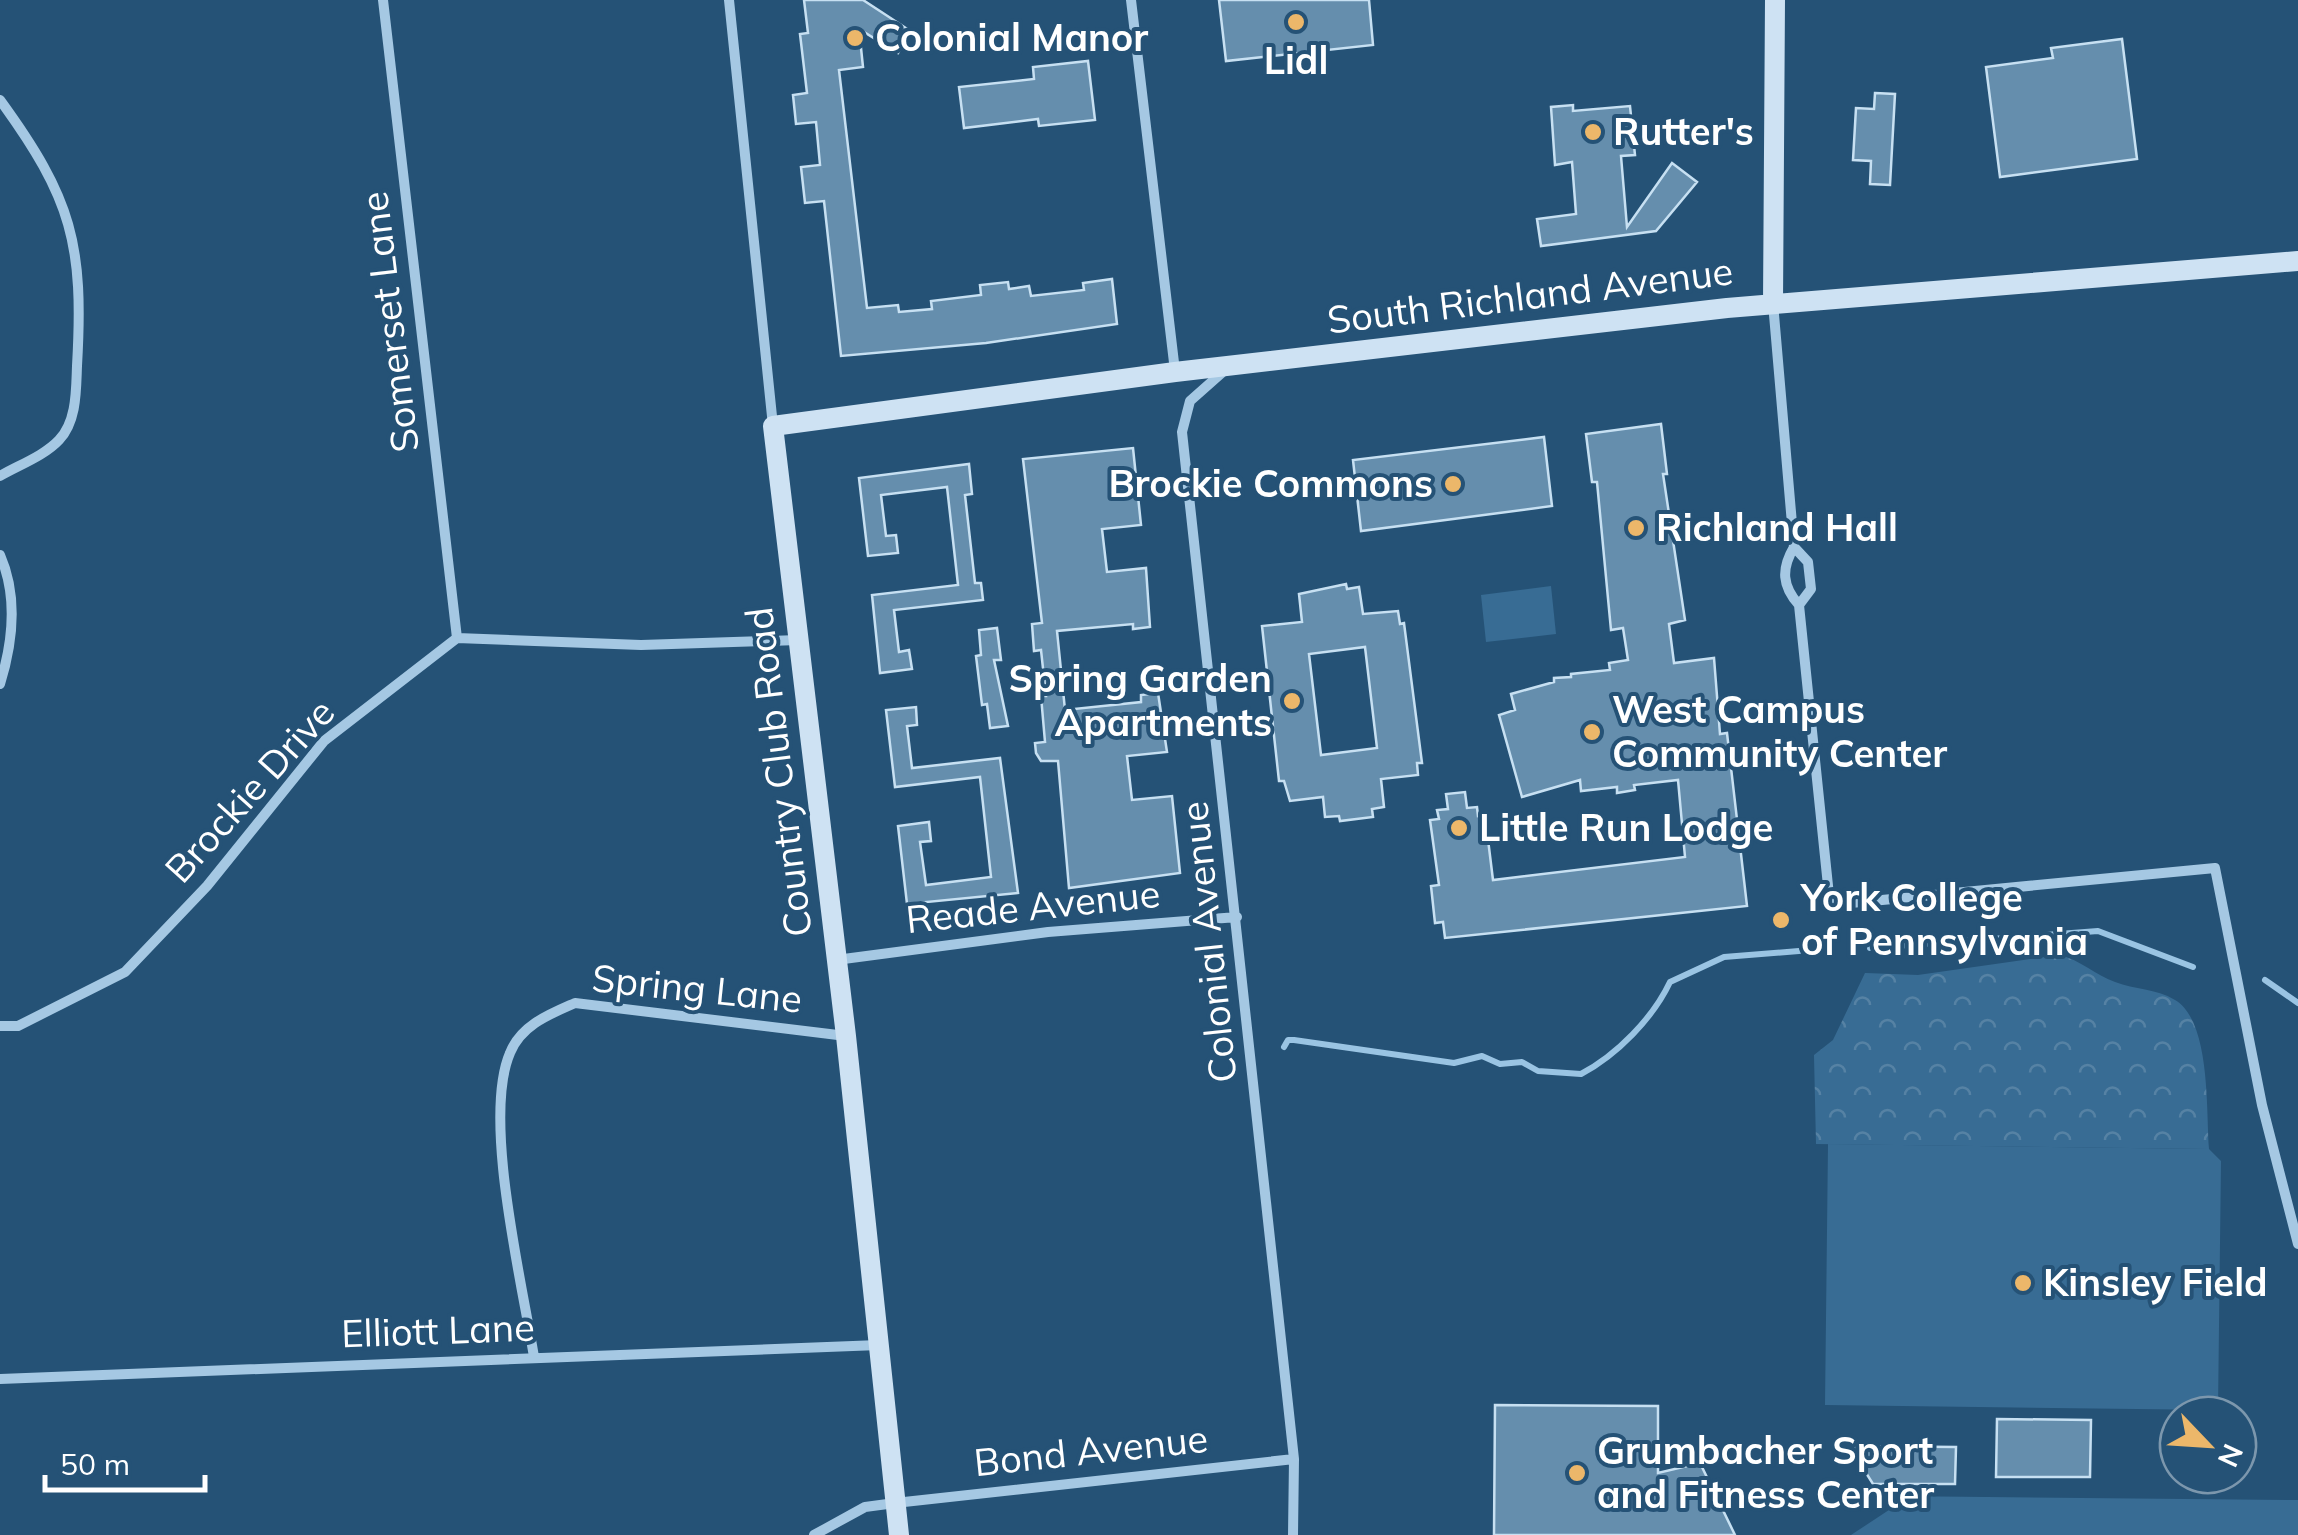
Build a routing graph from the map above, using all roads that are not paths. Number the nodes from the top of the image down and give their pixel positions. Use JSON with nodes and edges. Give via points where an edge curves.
{"nodes":[{"id":1,"x":383,"y":0,"type":"edge"},
{"id":2,"x":729,"y":0,"type":"edge"},
{"id":3,"x":1131,"y":0,"type":"edge"},
{"id":4,"x":1776,"y":0,"type":"edge"},
{"id":5,"x":0,"y":100,"type":"edge"},
{"id":6,"x":2298,"y":261,"type":"edge"},
{"id":7,"x":1772,"y":303,"type":"junction"},
{"id":8,"x":1232,"y":366,"type":"junction"},
{"id":9,"x":1174,"y":372,"type":"junction"},
{"id":10,"x":773,"y":426,"type":"junction"},
{"id":11,"x":0,"y":476,"type":"edge"},
{"id":12,"x":1794,"y":548,"type":"junction"},
{"id":13,"x":0,"y":555,"type":"edge"},
{"id":14,"x":1799,"y":605,"type":"junction"},
{"id":15,"x":457,"y":638,"type":"junction"},
{"id":16,"x":798,"y":640,"type":"junction"},
{"id":17,"x":0,"y":684,"type":"edge"},
{"id":18,"x":1237,"y":917,"type":"junction"},
{"id":19,"x":836,"y":960,"type":"junction"},
{"id":20,"x":0,"y":1026,"type":"edge"},
{"id":21,"x":846,"y":1036,"type":"junction"},
{"id":22,"x":2298,"y":1244,"type":"edge"},
{"id":23,"x":878,"y":1345,"type":"junction"},
{"id":24,"x":534,"y":1357,"type":"junction"},
{"id":25,"x":0,"y":1379,"type":"edge"},
{"id":26,"x":1294,"y":1459,"type":"junction"},
{"id":27,"x":895,"y":1502,"type":"junction"},
{"id":28,"x":814,"y":1535,"type":"edge"},
{"id":29,"x":899,"y":1535,"type":"edge"},
{"id":30,"x":1293,"y":1535,"type":"edge"}],
"edges":[{"from":1,"to":15,"type":"street","name":"Somerset Lane"},
{"from":2,"to":10,"type":"street","name":"Country Club Road"},
{"from":3,"to":9,"type":"street"},
{"from":4,"to":7,"type":"main road"},
{"from":5,"to":11,"type":"street","via":[[66,212],[80,310],[69,426],[40,454]]},
{"from":6,"to":7,"type":"main road","name":"South Richland Avenue"},
{"from":7,"to":8,"type":"main road","name":"South Richland Avenue"},
{"from":7,"to":12,"type":"street"},
{"from":8,"to":9,"type":"main road","name":"South Richland Avenue"},
{"from":8,"to":18,"type":"street","name":"Colonial Avenue","via":[[1190,401],[1182,432]]},
{"from":9,"to":10,"type":"main road","name":"South Richland Avenue"},
{"from":10,"to":16,"type":"main road","name":"Country Club Road"},
{"from":12,"to":14,"type":"street","via":[[1784,564],[1788,592]]},
{"from":12,"to":14,"type":"street","via":[[1808,562],[1812,589]]},
{"from":13,"to":17,"type":"street","via":[[12,623]]},
{"from":14,"to":22,"type":"street","via":[[1830,905],[2214,868]]},
{"from":15,"to":16,"type":"street","via":[[641,645]]},
{"from":15,"to":20,"type":"street","name":"Brockie Drive","via":[[324,742],[207,886],[125,972],[18,1026]]},
{"from":16,"to":19,"type":"main road","name":"Country Club Road"},
{"from":18,"to":19,"type":"street","name":"Reade Avenue","via":[[1048,932]]},
{"from":18,"to":26,"type":"street","name":"Colonial Avenue"},
{"from":19,"to":21,"type":"main road","name":"Country Club Road"},
{"from":21,"to":23,"type":"main road","name":"Country Club Road"},
{"from":21,"to":24,"type":"street","name":"Spring Lane","via":[[575,1003],[535,1021],[510,1049],[498,1127]]},
{"from":23,"to":24,"type":"street","name":"Elliott Lane"},
{"from":23,"to":27,"type":"main road","name":"Country Club Road"},
{"from":24,"to":25,"type":"street","name":"Elliott Lane"},
{"from":26,"to":27,"type":"street","name":"Bond Avenue"},
{"from":26,"to":30,"type":"street","name":"Colonial Avenue"},
{"from":27,"to":28,"type":"street","name":"Bond Avenue","via":[[866,1508]]},
{"from":27,"to":29,"type":"main road","name":"Country Club Road"}]}
